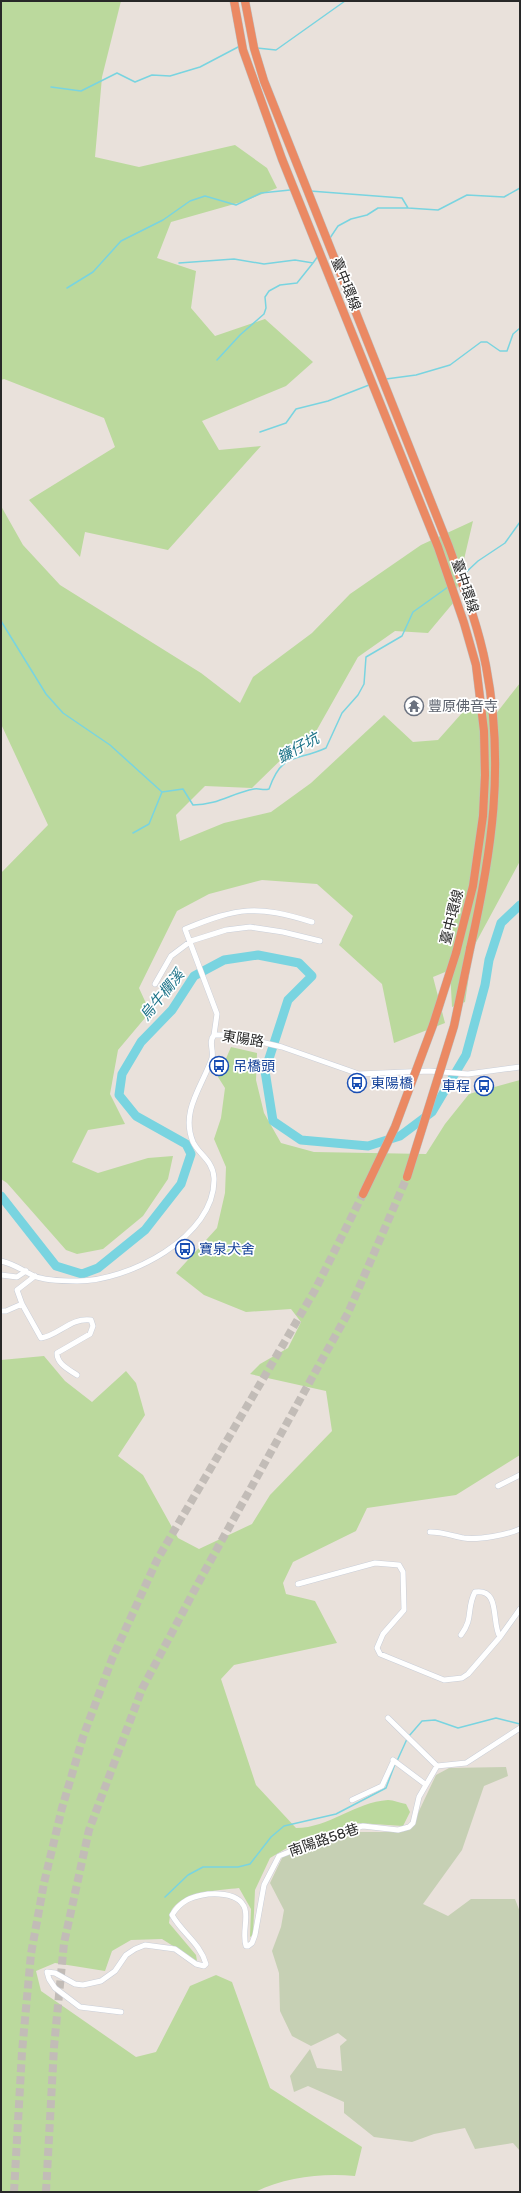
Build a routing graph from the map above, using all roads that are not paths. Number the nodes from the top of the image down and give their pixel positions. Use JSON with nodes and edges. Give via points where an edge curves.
{"nodes":[{"id":1,"x":234,"y":1,"type":"edge"},
{"id":2,"x":245,"y":1,"type":"edge"},
{"id":3,"x":312,"y":922,"type":"dead end"},
{"id":4,"x":191,"y":941,"type":"junction"},
{"id":5,"x":320,"y":941,"type":"dead end"},
{"id":6,"x":155,"y":984,"type":"dead end"},
{"id":7,"x":214,"y":1035,"type":"junction"},
{"id":8,"x":520,"y":1067,"type":"edge"},
{"id":9,"x":407,"y":1177,"type":"tunnel mouth"},
{"id":10,"x":363,"y":1194,"type":"tunnel mouth"},
{"id":11,"x":1,"y":1262,"type":"edge"},
{"id":12,"x":26,"y":1271,"type":"junction"},
{"id":13,"x":1,"y":1276,"type":"edge"},
{"id":14,"x":35,"y":1276,"type":"junction"},
{"id":15,"x":22,"y":1304,"type":"junction"},
{"id":16,"x":1,"y":1311,"type":"edge"},
{"id":17,"x":77,"y":1375,"type":"dead end"},
{"id":18,"x":520,"y":1475,"type":"edge"},
{"id":19,"x":498,"y":1486,"type":"dead end"},
{"id":20,"x":520,"y":1529,"type":"edge"},
{"id":21,"x":430,"y":1532,"type":"dead end"},
{"id":22,"x":298,"y":1584,"type":"dead end"},
{"id":23,"x":520,"y":1609,"type":"edge"},
{"id":24,"x":461,"y":1635,"type":"dead end"},
{"id":25,"x":500,"y":1637,"type":"junction"},
{"id":26,"x":388,"y":1718,"type":"dead end"},
{"id":27,"x":520,"y":1728,"type":"edge"},
{"id":28,"x":437,"y":1766,"type":"junction"},
{"id":29,"x":425,"y":1784,"type":"junction"},
{"id":30,"x":352,"y":1800,"type":"dead end"},
{"id":31,"x":121,"y":2012,"type":"dead end"}],
"edges":[{"from":1,"to":10,"type":"highway","name":"臺中環線","bridge":true,"via":[[243,46],[294,191],[451,585],[476,665],[484,731],[483,816],[473,886],[456,953],[433,1025],[395,1127]]},
{"from":2,"to":9,"type":"highway","name":"臺中環線","bridge":true,"via":[[253,46],[307,191],[460,578],[486,665],[496,757],[492,831],[485,886],[454,1026]]},
{"from":3,"to":4,"type":"street","via":[[282,914],[244,910],[221,914],[185,929]]},
{"from":4,"to":5,"type":"street","via":[[226,930],[250,927]]},
{"from":4,"to":6,"type":"street","via":[[171,956]]},
{"from":4,"to":7,"type":"street","via":[[217,1014]]},
{"from":7,"to":8,"type":"street","name":"東陽路","via":[[231,1035],[282,1046],[359,1074],[429,1071],[477,1073]]},
{"from":7,"to":14,"type":"street","name":"東陽路","via":[[211,1046],[213,1056],[197,1088],[190,1124],[194,1143],[209,1160],[212,1168],[213,1190],[208,1205],[190,1232],[174,1247],[109,1278],[75,1282]]},
{"from":11,"to":12,"type":"street","name":"東陽路"},
{"from":12,"to":13,"type":"street","via":[[17,1277]]},
{"from":12,"to":14,"type":"street","name":"東陽路"},
{"from":14,"to":15,"type":"street","via":[[17,1290]]},
{"from":15,"to":16,"type":"street"},
{"from":15,"to":17,"type":"street","via":[[41,1338],[70,1323],[91,1320],[93,1326],[90,1334],[57,1352],[60,1363]]},
{"from":18,"to":19,"type":"street"},
{"from":20,"to":21,"type":"street","via":[[508,1534],[465,1538],[445,1532]]},
{"from":22,"to":25,"type":"street","via":[[375,1563],[399,1565],[403,1572],[404,1610],[383,1634],[377,1648],[380,1654],[444,1680],[462,1678],[468,1674]]},
{"from":23,"to":25,"type":"street"},
{"from":24,"to":25,"type":"street","via":[[469,1625],[470,1602],[475,1592],[482,1591],[489,1594],[492,1600],[496,1630]]},
{"from":26,"to":28,"type":"street"},
{"from":27,"to":28,"type":"street","via":[[466,1763]]},
{"from":28,"to":29,"type":"street","name":"南陽路58巷"},
{"from":29,"to":30,"type":"street","via":[[393,1761],[382,1786]]},
{"from":29,"to":31,"type":"street","name":"南陽路58巷","via":[[413,1822],[405,1829],[363,1826],[344,1830],[279,1856],[264,1885],[255,1935],[248,1946],[244,1941],[245,1909],[240,1901],[222,1893],[204,1895],[188,1899],[177,1907],[172,1915],[204,1955],[204,1966],[196,1964],[175,1949],[150,1945],[134,1949],[126,1955],[115,1971],[101,1981],[75,1984],[55,1973],[47,1972],[55,1988],[80,2008]]}]}
